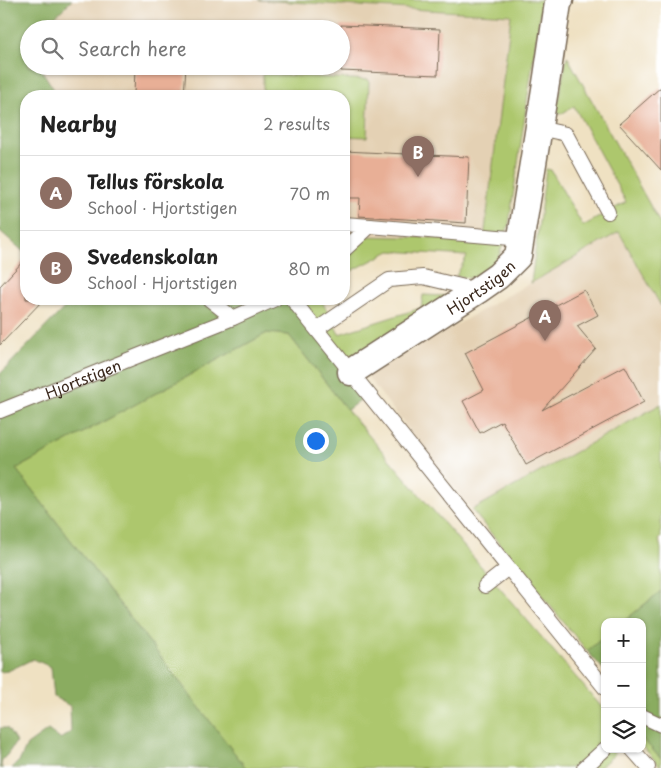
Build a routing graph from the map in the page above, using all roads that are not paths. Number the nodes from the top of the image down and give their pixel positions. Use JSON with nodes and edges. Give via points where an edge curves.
{"nodes":[{"id":1,"x":560,"y":0,"type":"edge"},
{"id":2,"x":539,"y":128,"type":"junction"},
{"id":3,"x":608,"y":212,"type":"dead end"},
{"id":4,"x":350,"y":224,"type":"edge"},
{"id":5,"x":370,"y":226,"type":"junction"},
{"id":6,"x":521,"y":239,"type":"junction"},
{"id":7,"x":350,"y":244,"type":"edge"},
{"id":8,"x":478,"y":290,"type":"junction"},
{"id":9,"x":217,"y":305,"type":"edge"},
{"id":10,"x":262,"y":305,"type":"edge"},
{"id":11,"x":297,"y":305,"type":"edge"},
{"id":12,"x":233,"y":318,"type":"junction"},
{"id":13,"x":317,"y":329,"type":"junction"},
{"id":14,"x":351,"y":372,"type":"junction"},
{"id":15,"x":0,"y":411,"type":"edge"},
{"id":16,"x":508,"y":568,"type":"junction"},
{"id":17,"x":484,"y":586,"type":"dead end"},
{"id":18,"x":601,"y":683,"type":"edge"},
{"id":19,"x":646,"y":718,"type":"edge"},
{"id":20,"x":661,"y":725,"type":"edge"},
{"id":21,"x":601,"y":753,"type":"edge"},
{"id":22,"x":636,"y":753,"type":"edge"},
{"id":23,"x":648,"y":766,"type":"dead end"},
{"id":24,"x":584,"y":768,"type":"edge"}],
"edges":[{"from":1,"to":2,"type":"street","name":"Hjortstigen"},
{"from":2,"to":3,"type":"lane","via":[[566,134]]},
{"from":2,"to":6,"type":"street","name":"Hjortstigen"},
{"from":4,"to":5,"type":"lane"},
{"from":5,"to":6,"type":"lane"},
{"from":5,"to":7,"type":"lane"},
{"from":6,"to":8,"type":"street","name":"Hjortstigen","via":[[518,256]]},
{"from":8,"to":13,"type":"lane","via":[[423,277],[389,280]]},
{"from":8,"to":14,"type":"street","name":"Hjortstigen"},
{"from":9,"to":12,"type":"lane"},
{"from":10,"to":12,"type":"lane","name":"Hjortstigen"},
{"from":11,"to":13,"type":"lane"},
{"from":12,"to":15,"type":"lane","name":"Hjortstigen"},
{"from":13,"to":14,"type":"lane"},
{"from":14,"to":16,"type":"lane"},
{"from":16,"to":17,"type":"lane"},
{"from":16,"to":18,"type":"lane"},
{"from":19,"to":20,"type":"lane"},
{"from":21,"to":24,"type":"lane"},
{"from":22,"to":23,"type":"lane"}]}
